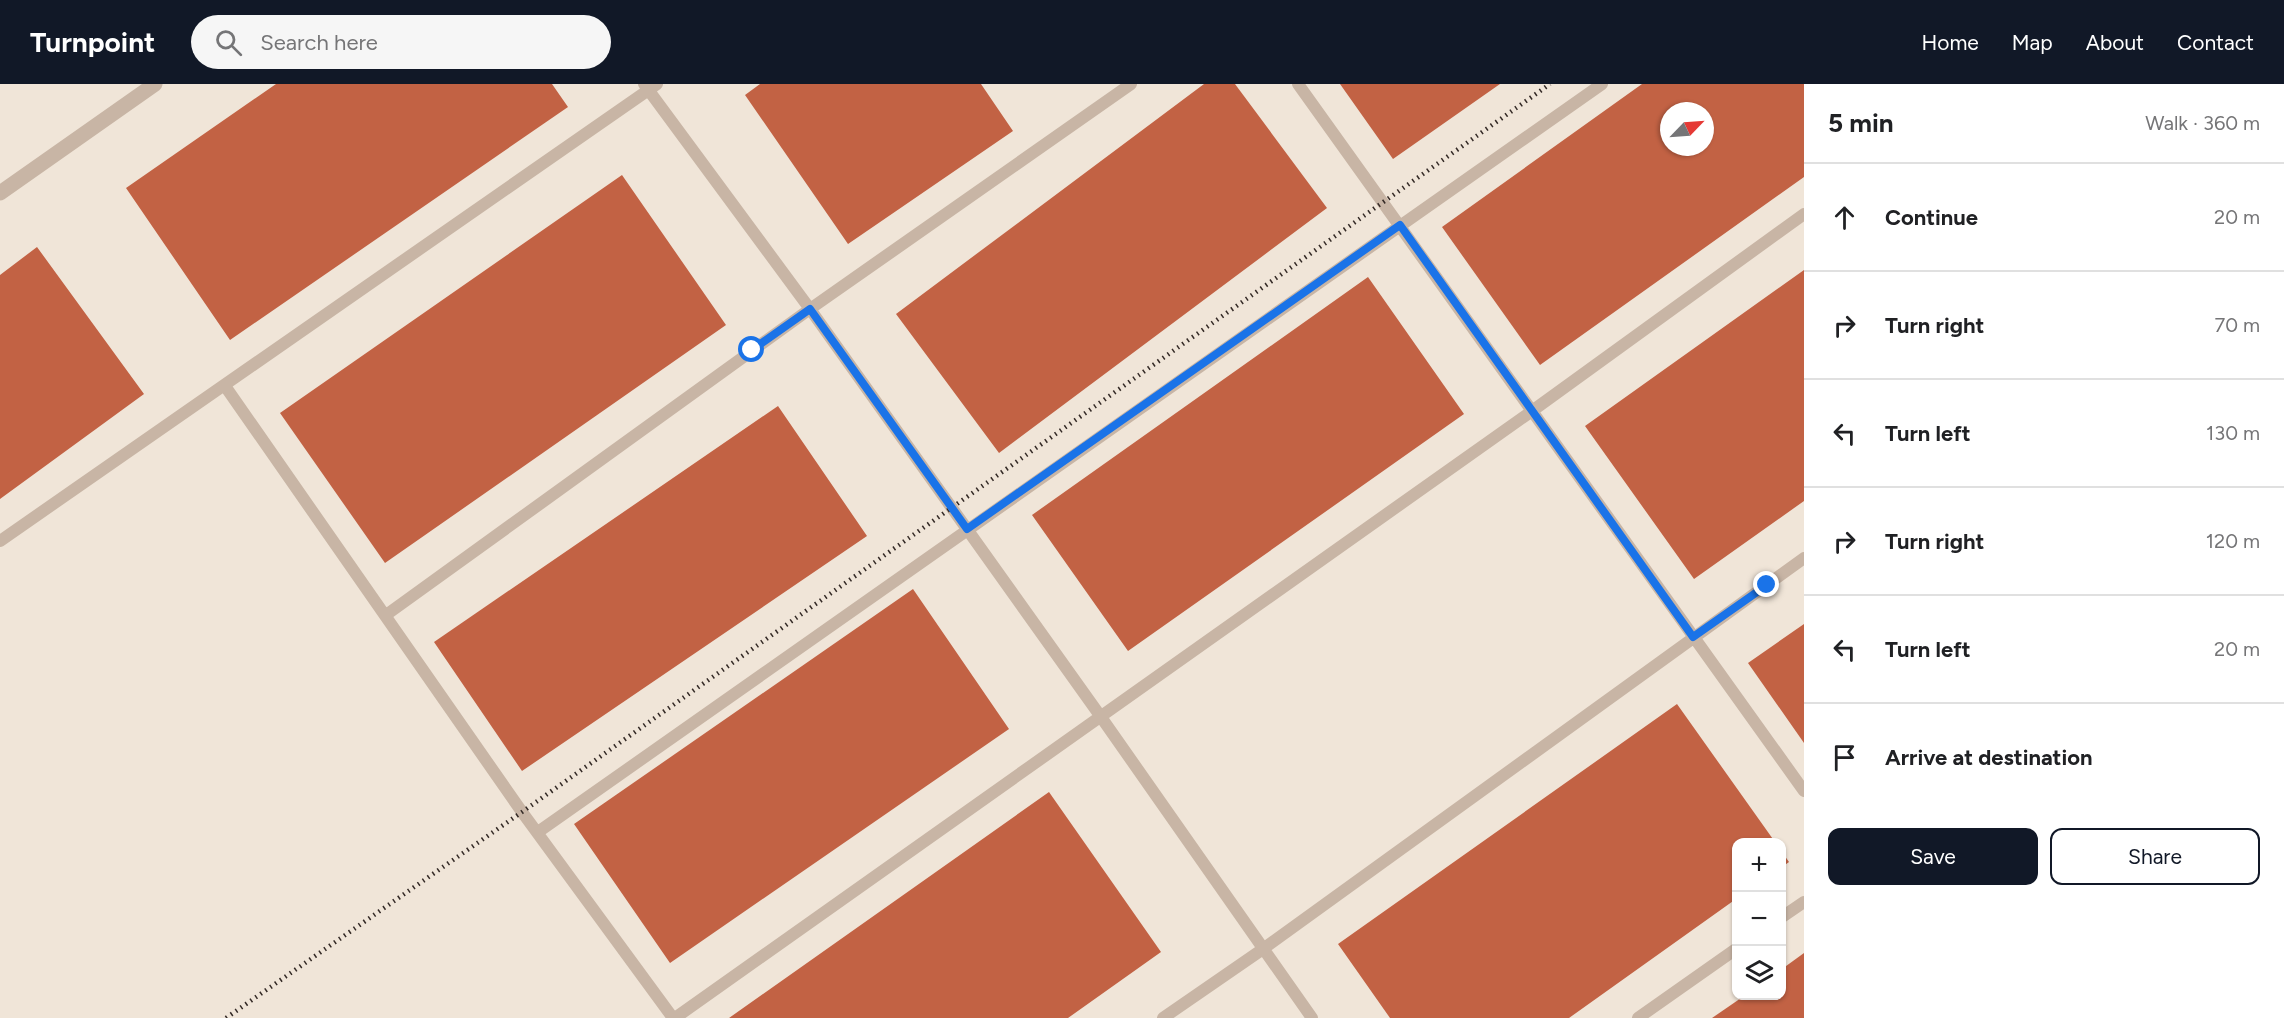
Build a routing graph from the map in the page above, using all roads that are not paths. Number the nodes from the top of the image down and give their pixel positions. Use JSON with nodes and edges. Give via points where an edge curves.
{"nodes":[{"id":1,"x":155,"y":84,"type":"edge"},
{"id":2,"x":1131,"y":84,"type":"edge"},
{"id":3,"x":1298,"y":84,"type":"edge"},
{"id":4,"x":1602,"y":84,"type":"edge"},
{"id":5,"x":650,"y":86,"type":"edge"},
{"id":6,"x":0,"y":193,"type":"edge"},
{"id":7,"x":1804,"y":214,"type":"edge"},
{"id":8,"x":1400,"y":225,"type":"junction"},
{"id":9,"x":810,"y":309,"type":"junction"},
{"id":10,"x":225,"y":386,"type":"junction"},
{"id":11,"x":1532,"y":411,"type":"junction"},
{"id":12,"x":967,"y":529,"type":"junction"},
{"id":13,"x":0,"y":541,"type":"edge"},
{"id":14,"x":1804,"y":558,"type":"edge"},
{"id":15,"x":386,"y":615,"type":"junction"},
{"id":16,"x":1693,"y":637,"type":"junction"},
{"id":17,"x":1101,"y":717,"type":"junction"},
{"id":18,"x":1804,"y":791,"type":"edge"},
{"id":19,"x":538,"y":832,"type":"junction"},
{"id":20,"x":1804,"y":902,"type":"edge"},
{"id":21,"x":1786,"y":914,"type":"edge"},
{"id":22,"x":1263,"y":949,"type":"junction"},
{"id":23,"x":1732,"y":952,"type":"edge"},
{"id":24,"x":674,"y":1018,"type":"edge"},
{"id":25,"x":1163,"y":1018,"type":"edge"},
{"id":26,"x":1312,"y":1018,"type":"edge"},
{"id":27,"x":1638,"y":1018,"type":"edge"}],
"edges":[{"from":1,"to":6,"type":"street"},
{"from":2,"to":9,"type":"lane"},
{"from":3,"to":8,"type":"lane"},
{"from":4,"to":8,"type":"lane"},
{"from":5,"to":9,"type":"lane"},
{"from":5,"to":10,"type":"lane"},
{"from":7,"to":11,"type":"lane"},
{"from":8,"to":11,"type":"lane"},
{"from":8,"to":12,"type":"lane"},
{"from":9,"to":12,"type":"lane"},
{"from":9,"to":15,"type":"lane"},
{"from":10,"to":13,"type":"lane"},
{"from":10,"to":15,"type":"lane"},
{"from":11,"to":16,"type":"lane"},
{"from":11,"to":17,"type":"lane"},
{"from":12,"to":17,"type":"lane"},
{"from":12,"to":19,"type":"lane"},
{"from":14,"to":16,"type":"lane"},
{"from":15,"to":19,"type":"lane"},
{"from":16,"to":18,"type":"lane"},
{"from":16,"to":22,"type":"lane"},
{"from":17,"to":22,"type":"lane"},
{"from":17,"to":24,"type":"lane"},
{"from":19,"to":24,"type":"lane"},
{"from":20,"to":21,"type":"lane"},
{"from":22,"to":25,"type":"lane"},
{"from":22,"to":26,"type":"lane"},
{"from":23,"to":27,"type":"lane"}]}
